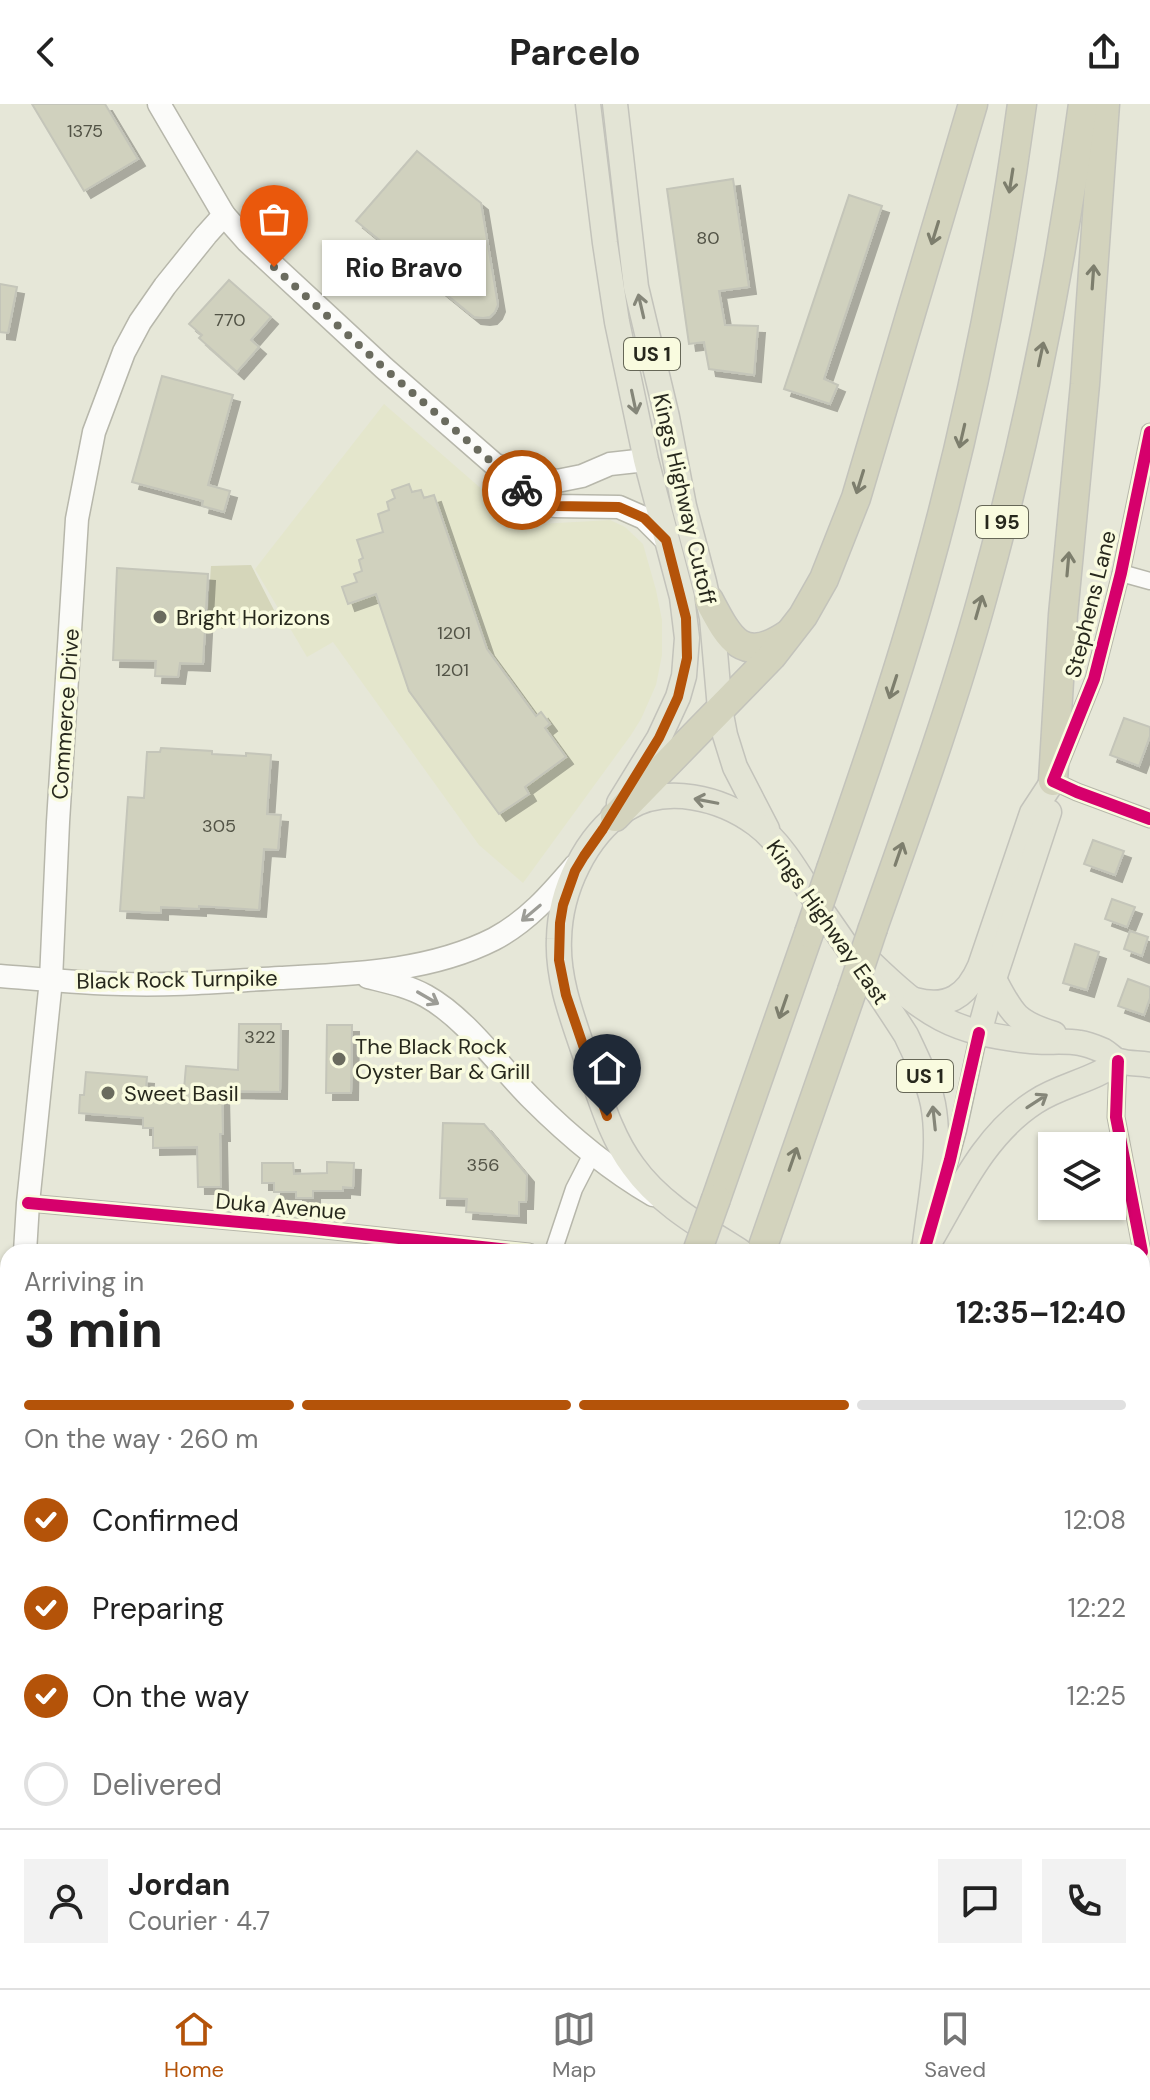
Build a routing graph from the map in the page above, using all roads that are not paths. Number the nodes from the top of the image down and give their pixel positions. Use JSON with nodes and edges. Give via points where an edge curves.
{"nodes":[{"id":1,"x":159,"y":104,"type":"edge"},
{"id":2,"x":588,"y":104,"type":"edge"},
{"id":3,"x":615,"y":104,"type":"edge"},
{"id":4,"x":973,"y":104,"type":"edge"},
{"id":5,"x":1022,"y":104,"type":"edge"},
{"id":6,"x":1083,"y":104,"type":"edge"},
{"id":7,"x":1105,"y":104,"type":"edge"},
{"id":8,"x":624,"y":178,"type":"junction"},
{"id":9,"x":599,"y":181,"type":"junction"},
{"id":10,"x":224,"y":215,"type":"junction"},
{"id":11,"x":1150,"y":432,"type":"edge"},
{"id":12,"x":646,"y":460,"type":"junction"},
{"id":13,"x":494,"y":464,"type":"junction"},
{"id":14,"x":666,"y":540,"type":"junction"},
{"id":15,"x":1121,"y":573,"type":"junction"},
{"id":16,"x":1150,"y":581,"type":"edge"},
{"id":17,"x":709,"y":600,"type":"junction"},
{"id":18,"x":794,"y":630,"type":"junction"},
{"id":19,"x":720,"y":709,"type":"junction"},
{"id":20,"x":1053,"y":781,"type":"junction"},
{"id":21,"x":1150,"y":819,"type":"edge"},
{"id":22,"x":609,"y":823,"type":"junction"},
{"id":23,"x":773,"y":838,"type":"junction"},
{"id":24,"x":584,"y":856,"type":"junction"},
{"id":25,"x":820,"y":929,"type":"junction"},
{"id":26,"x":355,"y":975,"type":"junction"},
{"id":27,"x":0,"y":976,"type":"edge"},
{"id":28,"x":994,"y":979,"type":"junction"},
{"id":29,"x":51,"y":980,"type":"junction"},
{"id":30,"x":906,"y":996,"type":"junction"},
{"id":31,"x":979,"y":1033,"type":"junction"},
{"id":32,"x":1079,"y":1042,"type":"junction"},
{"id":33,"x":1118,"y":1061,"type":"junction"},
{"id":34,"x":1150,"y":1065,"type":"edge"},
{"id":35,"x":592,"y":1154,"type":"junction"},
{"id":36,"x":28,"y":1203,"type":"junction"},
{"id":37,"x":670,"y":1205,"type":"junction"},
{"id":38,"x":764,"y":1242,"type":"edge"},
{"id":39,"x":25,"y":1244,"type":"edge"},
{"id":40,"x":455,"y":1244,"type":"edge"},
{"id":41,"x":556,"y":1244,"type":"edge"},
{"id":42,"x":700,"y":1244,"type":"edge"},
{"id":43,"x":729,"y":1244,"type":"edge"},
{"id":44,"x":925,"y":1244,"type":"edge"},
{"id":45,"x":926,"y":1244,"type":"edge"},
{"id":46,"x":929,"y":1244,"type":"edge"},
{"id":47,"x":1140,"y":1244,"type":"edge"}],
"edges":[{"from":1,"to":10,"type":"main road"},
{"from":2,"to":9,"type":"main road","name":"Kings Highway Cutoff","number":"US 1"},
{"from":3,"to":8,"type":"main road","name":"Kings Highway Cutoff","number":"US 1"},
{"from":4,"to":18,"type":"highway","one_way":true,"via":[[856,498],[824,579]]},
{"from":5,"to":25,"type":"highway","number":"I 95","one_way":true,"bridge":true,"via":[[989,306],[944,509],[905,647],[832,866]]},
{"from":38,"to":6,"type":"highway","number":"I 95","one_way":true,"bridge":true,"via":[[940,735],[982,598],[1048,319]]},
{"from":20,"to":7,"type":"highway","one_way":true},
{"from":8,"to":9,"type":"main road"},
{"from":17,"to":8,"type":"main road","name":"Kings Highway Cutoff","number":"US 1","one_way":true,"via":[[636,287]]},
{"from":9,"to":12,"type":"main road","name":"Kings Highway Cutoff","number":"US 1","one_way":true,"via":[[617,322]]},
{"from":10,"to":13,"type":"main road","via":[[259,253]]},
{"from":10,"to":29,"type":"main road","name":"Commerce Drive","via":[[140,322],[94,432],[77,519]]},
{"from":11,"to":15,"type":"street","name":"Stephens Lane"},
{"from":12,"to":13,"type":"main road","via":[[610,464],[557,481]]},
{"from":12,"to":14,"type":"main road","name":"Kings Highway Cutoff","number":"US 1"},
{"from":13,"to":14,"type":"main road","via":[[533,497],[555,506],[619,507],[644,518]]},
{"from":14,"to":22,"type":"main road","name":"Kings Highway Cutoff","number":"US 1","via":[[686,618],[684,676],[659,738]]},
{"from":15,"to":16,"type":"street"},
{"from":15,"to":20,"type":"street","name":"Stephens Lane","via":[[1094,679]]},
{"from":17,"to":18,"type":"highway","via":[[728,633],[745,647],[763,648]]},
{"from":17,"to":19,"type":"main road","name":"Kings Highway Cutoff","number":"US 1"},
{"from":18,"to":19,"type":"highway"},
{"from":19,"to":22,"type":"highway"},
{"from":19,"to":23,"type":"main road","name":"Kings Highway Cutoff","number":"US 1","via":[[735,767]]},
{"from":20,"to":21,"type":"street"},
{"from":20,"to":28,"type":"main road","name":"Stephens Lane","via":[[1049,815]]},
{"from":20,"to":30,"type":"main road","name":"Stephens Lane","via":[[1032,813],[972,981],[945,1002]]},
{"from":23,"to":22,"type":"main road","name":"Kings Highway East","number":"US 1","one_way":true,"via":[[740,813],[710,800],[675,796],[628,808]]},
{"from":22,"to":24,"type":"main road","number":"US 1"},
{"from":23,"to":25,"type":"main road","name":"Kings Highway East","number":"US 1"},
{"from":24,"to":26,"type":"main road","name":"Black Rock Turnpike","one_way":true,"via":[[540,906],[495,938],[440,959]]},
{"from":24,"to":37,"type":"main road","number":"US 1","via":[[560,923],[559,960],[566,995],[614,1134],[643,1180]]},
{"from":25,"to":30,"type":"main road"},
{"from":25,"to":42,"type":"highway","number":"I 95","one_way":true,"bridge":true},
{"from":44,"to":25,"type":"main road","name":"Kings Highway East","number":"US 1","one_way":true,"via":[[936,1143],[929,1087],[906,1035]]},
{"from":26,"to":29,"type":"main road","name":"Black Rock Turnpike","via":[[157,984]]},
{"from":26,"to":35,"type":"main road","name":"Black Rock Turnpike","one_way":true,"via":[[396,983],[440,1005]]},
{"from":27,"to":29,"type":"main road","name":"Black Rock Turnpike"},
{"from":28,"to":31,"type":"main road","name":"Stephens Lane"},
{"from":28,"to":32,"type":"main road","via":[[1021,1020]]},
{"from":29,"to":36,"type":"main road","name":"Commerce Drive"},
{"from":30,"to":31,"type":"main road","via":[[950,1024]]},
{"from":31,"to":32,"type":"main road"},
{"from":31,"to":45,"type":"street","name":"Stephens Lane"},
{"from":32,"to":33,"type":"main road"},
{"from":33,"to":34,"type":"main road"},
{"from":46,"to":33,"type":"main road","one_way":true,"via":[[973,1166],[1008,1123],[1052,1092],[1097,1076]]},
{"from":33,"to":47,"type":"street","via":[[1116,1117]]},
{"from":35,"to":37,"type":"main road","name":"Black Rock Turnpike"},
{"from":35,"to":41,"type":"street"},
{"from":36,"to":39,"type":"main road","name":"Commerce Drive"},
{"from":36,"to":40,"type":"street","name":"Duka Avenue"},
{"from":37,"to":43,"type":"main road","number":"US 1"}]}
